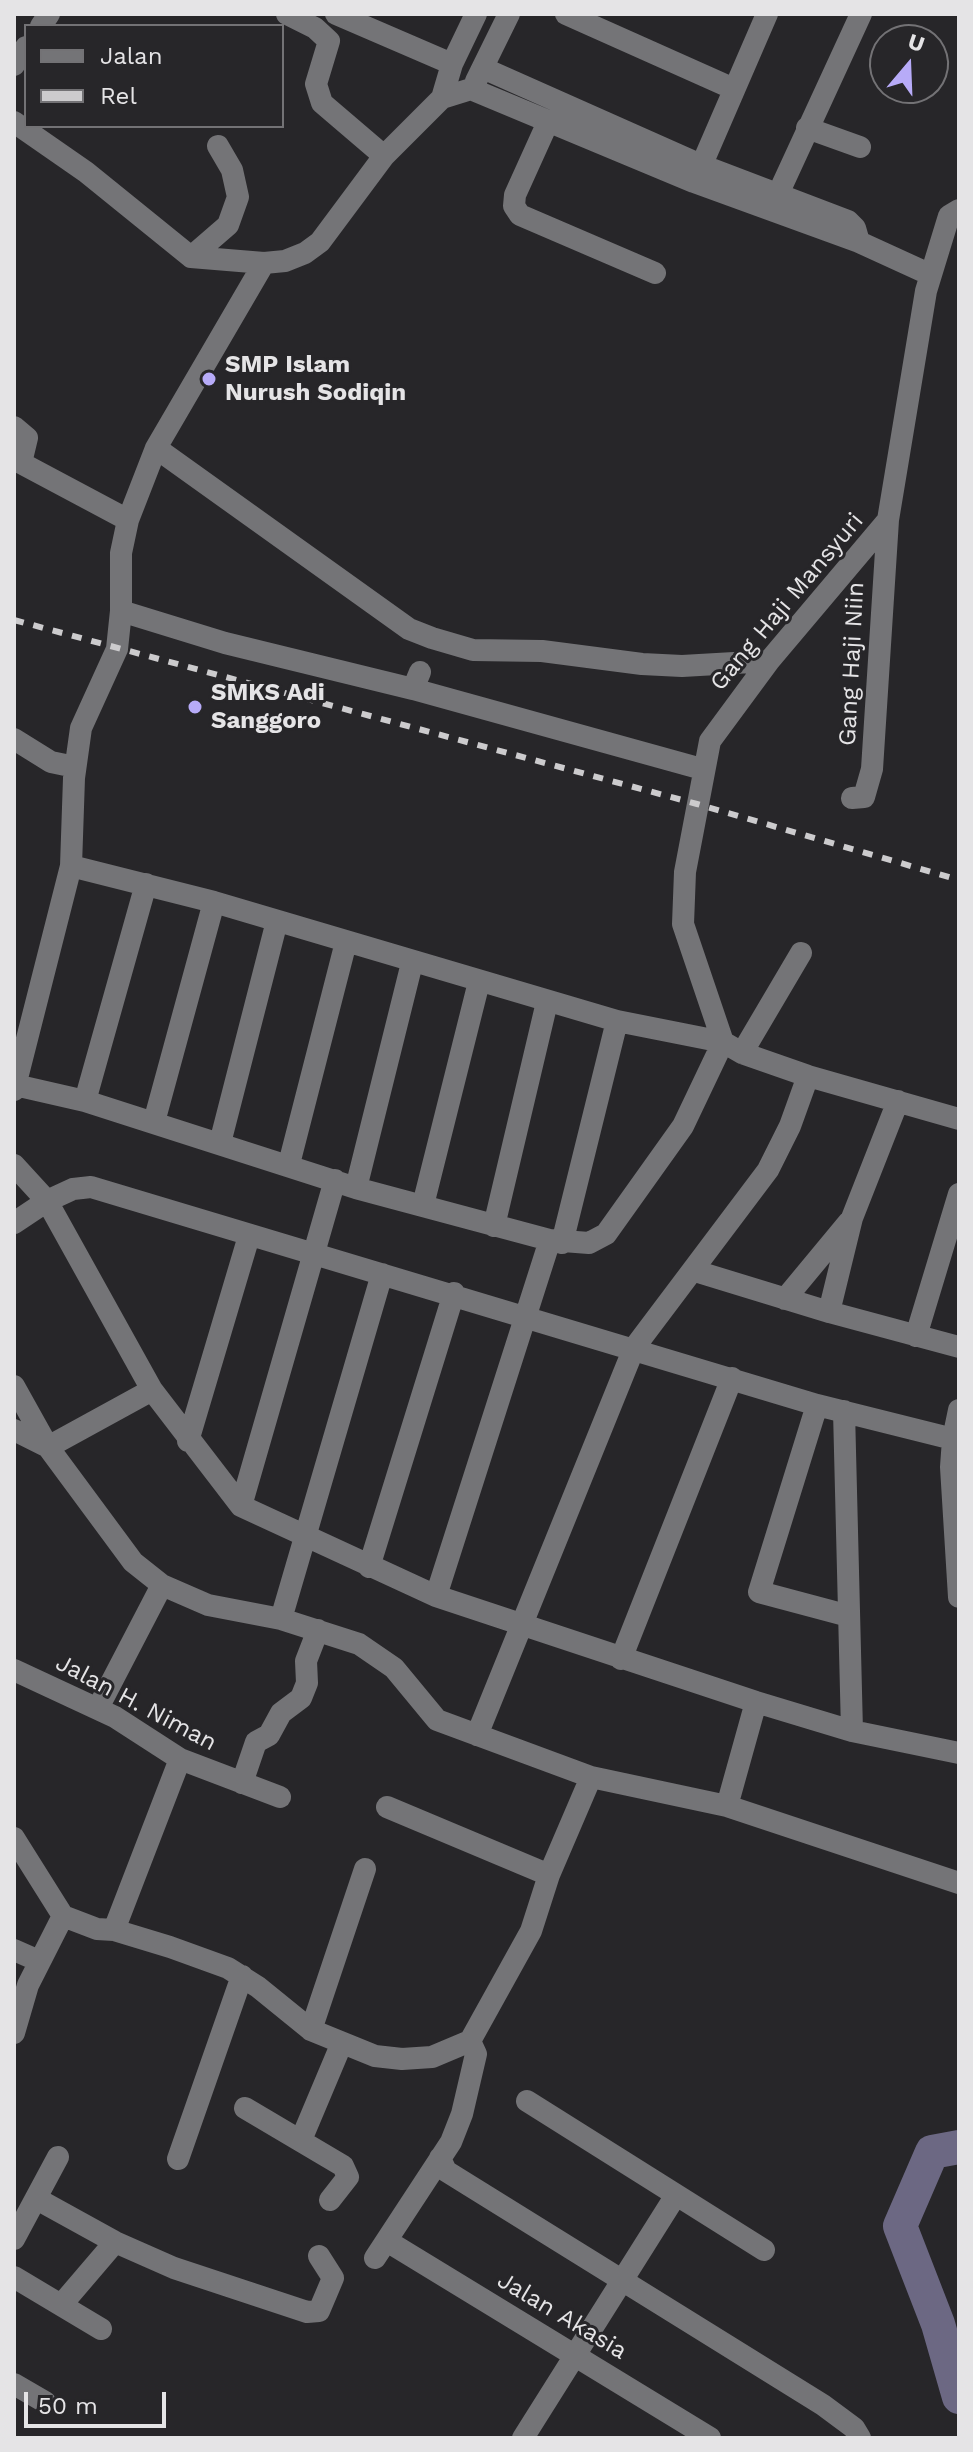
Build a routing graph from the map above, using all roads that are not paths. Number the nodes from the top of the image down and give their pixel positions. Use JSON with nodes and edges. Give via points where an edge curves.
{"nodes":[{"id":1,"x":287,"y":14,"type":"edge"},
{"id":2,"x":336,"y":14,"type":"edge"},
{"id":3,"x":476,"y":14,"type":"edge"},
{"id":4,"x":509,"y":14,"type":"edge"},
{"id":5,"x":566,"y":14,"type":"edge"},
{"id":6,"x":767,"y":14,"type":"edge"},
{"id":7,"x":861,"y":14,"type":"edge"},
{"id":8,"x":380,"y":23,"type":"edge"},
{"id":9,"x":452,"y":64,"type":"junction"},
{"id":10,"x":485,"y":69,"type":"junction"},
{"id":11,"x":471,"y":89,"type":"junction"},
{"id":12,"x":734,"y":89,"type":"junction"},
{"id":13,"x":442,"y":98,"type":"junction"},
{"id":14,"x":14,"y":122,"type":"edge"},
{"id":15,"x":548,"y":122,"type":"junction"},
{"id":16,"x":807,"y":128,"type":"junction"},
{"id":17,"x":218,"y":146,"type":"dead end"},
{"id":18,"x":860,"y":147,"type":"dead end"},
{"id":19,"x":384,"y":156,"type":"junction"},
{"id":20,"x":698,"y":173,"type":"junction"},
{"id":21,"x":773,"y":203,"type":"junction"},
{"id":22,"x":959,"y":210,"type":"edge"},
{"id":23,"x":191,"y":257,"type":"junction"},
{"id":24,"x":264,"y":263,"type":"junction"},
{"id":25,"x":655,"y":273,"type":"dead end"},
{"id":26,"x":929,"y":274,"type":"junction"},
{"id":27,"x":14,"y":427,"type":"edge"},
{"id":28,"x":156,"y":448,"type":"junction"},
{"id":29,"x":128,"y":520,"type":"junction"},
{"id":30,"x":888,"y":520,"type":"junction"},
{"id":31,"x":121,"y":611,"type":"junction"},
{"id":32,"x":769,"y":661,"type":"junction"},
{"id":33,"x":14,"y":739,"type":"edge"},
{"id":34,"x":75,"y":767,"type":"junction"},
{"id":35,"x":702,"y":769,"type":"junction"},
{"id":36,"x":852,"y":798,"type":"dead end"},
{"id":37,"x":71,"y":866,"type":"junction"},
{"id":38,"x":146,"y":884,"type":"junction"},
{"id":39,"x":214,"y":902,"type":"junction"},
{"id":40,"x":277,"y":921,"type":"junction"},
{"id":41,"x":346,"y":942,"type":"junction"},
{"id":42,"x":801,"y":953,"type":"dead end"},
{"id":43,"x":412,"y":963,"type":"junction"},
{"id":44,"x":479,"y":982,"type":"junction"},
{"id":45,"x":547,"y":1002,"type":"junction"},
{"id":46,"x":617,"y":1021,"type":"junction"},
{"id":47,"x":733,"y":1048,"type":"junction"},
{"id":48,"x":808,"y":1076,"type":"junction"},
{"id":49,"x":15,"y":1088,"type":"edge"},
{"id":50,"x":85,"y":1101,"type":"junction"},
{"id":51,"x":898,"y":1101,"type":"junction"},
{"id":52,"x":958,"y":1117,"type":"edge"},
{"id":53,"x":154,"y":1122,"type":"junction"},
{"id":54,"x":220,"y":1143,"type":"junction"},
{"id":55,"x":289,"y":1164,"type":"junction"},
{"id":56,"x":14,"y":1165,"type":"edge"},
{"id":57,"x":345,"y":1184,"type":"junction"},
{"id":58,"x":959,"y":1194,"type":"edge"},
{"id":59,"x":47,"y":1201,"type":"junction"},
{"id":60,"x":423,"y":1205,"type":"junction"},
{"id":61,"x":852,"y":1218,"type":"junction"},
{"id":62,"x":14,"y":1223,"type":"edge"},
{"id":63,"x":494,"y":1226,"type":"junction"},
{"id":64,"x":249,"y":1236,"type":"junction"},
{"id":65,"x":556,"y":1242,"type":"junction"},
{"id":66,"x":315,"y":1255,"type":"junction"},
{"id":67,"x":695,"y":1271,"type":"junction"},
{"id":68,"x":382,"y":1274,"type":"junction"},
{"id":69,"x":454,"y":1293,"type":"junction"},
{"id":70,"x":785,"y":1299,"type":"junction"},
{"id":71,"x":829,"y":1312,"type":"junction"},
{"id":72,"x":528,"y":1316,"type":"junction"},
{"id":73,"x":916,"y":1336,"type":"junction"},
{"id":74,"x":959,"y":1347,"type":"edge"},
{"id":75,"x":634,"y":1348,"type":"junction"},
{"id":76,"x":732,"y":1378,"type":"junction"},
{"id":77,"x":14,"y":1386,"type":"edge"},
{"id":78,"x":152,"y":1390,"type":"junction"},
{"id":79,"x":817,"y":1405,"type":"junction"},
{"id":80,"x":959,"y":1410,"type":"edge"},
{"id":81,"x":844,"y":1411,"type":"junction"},
{"id":82,"x":14,"y":1430,"type":"edge"},
{"id":83,"x":953,"y":1439,"type":"junction"},
{"id":84,"x":188,"y":1441,"type":"junction"},
{"id":85,"x":48,"y":1447,"type":"junction"},
{"id":86,"x":241,"y":1506,"type":"junction"},
{"id":87,"x":304,"y":1534,"type":"junction"},
{"id":88,"x":369,"y":1567,"type":"junction"},
{"id":89,"x":162,"y":1585,"type":"junction"},
{"id":90,"x":436,"y":1596,"type":"junction"},
{"id":91,"x":959,"y":1597,"type":"edge"},
{"id":92,"x":849,"y":1616,"type":"junction"},
{"id":93,"x":281,"y":1619,"type":"junction"},
{"id":94,"x":523,"y":1624,"type":"junction"},
{"id":95,"x":318,"y":1630,"type":"junction"},
{"id":96,"x":621,"y":1659,"type":"junction"},
{"id":97,"x":14,"y":1670,"type":"edge"},
{"id":98,"x":756,"y":1702,"type":"junction"},
{"id":99,"x":98,"y":1708,"type":"junction"},
{"id":100,"x":852,"y":1731,"type":"junction"},
{"id":101,"x":477,"y":1735,"type":"junction"},
{"id":102,"x":959,"y":1753,"type":"edge"},
{"id":103,"x":180,"y":1759,"type":"junction"},
{"id":104,"x":591,"y":1777,"type":"junction"},
{"id":105,"x":242,"y":1783,"type":"junction"},
{"id":106,"x":280,"y":1797,"type":"dead end"},
{"id":107,"x":727,"y":1806,"type":"junction"},
{"id":108,"x":387,"y":1807,"type":"dead end"},
{"id":109,"x":14,"y":1838,"type":"edge"},
{"id":110,"x":365,"y":1869,"type":"dead end"},
{"id":111,"x":549,"y":1875,"type":"junction"},
{"id":112,"x":959,"y":1883,"type":"edge"},
{"id":113,"x":63,"y":1916,"type":"junction"},
{"id":114,"x":114,"y":1930,"type":"junction"},
{"id":115,"x":14,"y":1950,"type":"edge"},
{"id":116,"x":39,"y":1961,"type":"junction"},
{"id":117,"x":242,"y":1976,"type":"junction"},
{"id":118,"x":311,"y":2030,"type":"junction"},
{"id":119,"x":14,"y":2033,"type":"edge"},
{"id":120,"x":470,"y":2041,"type":"junction"},
{"id":121,"x":341,"y":2045,"type":"junction"},
{"id":122,"x":527,"y":2101,"type":"dead end"},
{"id":123,"x":245,"y":2108,"type":"dead end"},
{"id":124,"x":301,"y":2140,"type":"junction"},
{"id":125,"x":58,"y":2157,"type":"dead end"},
{"id":126,"x":440,"y":2158,"type":"junction"},
{"id":127,"x":178,"y":2159,"type":"dead end"},
{"id":128,"x":676,"y":2195,"type":"junction"},
{"id":129,"x":37,"y":2199,"type":"junction"},
{"id":130,"x":330,"y":2200,"type":"dead end"},
{"id":131,"x":14,"y":2239,"type":"edge"},
{"id":132,"x":115,"y":2242,"type":"junction"},
{"id":133,"x":764,"y":2250,"type":"dead end"},
{"id":134,"x":319,"y":2256,"type":"dead end"},
{"id":135,"x":14,"y":2277,"type":"edge"},
{"id":136,"x":622,"y":2277,"type":"junction"},
{"id":137,"x":62,"y":2304,"type":"junction"},
{"id":138,"x":101,"y":2329,"type":"dead end"},
{"id":139,"x":574,"y":2352,"type":"junction"},
{"id":140,"x":14,"y":2384,"type":"edge"},
{"id":141,"x":45,"y":2402,"type":"dead end"},
{"id":142,"x":526,"y":2437,"type":"edge"},
{"id":143,"x":710,"y":2438,"type":"edge"},
{"id":144,"x":860,"y":2438,"type":"edge"}],
"edges":[{"from":1,"to":19,"type":"street","via":[[329,41],[316,84],[322,103]]},
{"from":2,"to":8,"type":"street"},
{"from":3,"to":9,"type":"street"},
{"from":4,"to":10,"type":"street"},
{"from":5,"to":12,"type":"street"},
{"from":6,"to":12,"type":"street"},
{"from":7,"to":16,"type":"street"},
{"from":8,"to":9,"type":"street"},
{"from":9,"to":13,"type":"street"},
{"from":10,"to":11,"type":"street"},
{"from":10,"to":20,"type":"street"},
{"from":11,"to":13,"type":"street"},
{"from":11,"to":15,"type":"street"},
{"from":12,"to":20,"type":"street"},
{"from":13,"to":19,"type":"street"},
{"from":14,"to":23,"type":"street"},
{"from":15,"to":20,"type":"street"},
{"from":15,"to":25,"type":"street","via":[[515,195],[520,215]]},
{"from":16,"to":18,"type":"street"},
{"from":16,"to":21,"type":"street"},
{"from":17,"to":23,"type":"street","via":[[232,170],[238,197],[228,225]]},
{"from":19,"to":24,"type":"street","via":[[320,242],[305,253]]},
{"from":20,"to":21,"type":"street"},
{"from":21,"to":26,"type":"street","via":[[848,221],[859,242]]},
{"from":22,"to":26,"type":"street","name":"Gang Haji Mansyuri","via":[[949,216]]},
{"from":23,"to":24,"type":"street"},
{"from":24,"to":28,"type":"street"},
{"from":26,"to":30,"type":"street","name":"Gang Haji Mansyuri"},
{"from":27,"to":29,"type":"street","via":[[27,438],[21,463]]},
{"from":28,"to":29,"type":"street"},
{"from":28,"to":32,"type":"street","via":[[409,629],[432,638],[473,650],[542,651],[642,664]]},
{"from":29,"to":31,"type":"street","via":[[121,553]]},
{"from":30,"to":32,"type":"street","name":"Gang Haji Mansyuri"},
{"from":30,"to":36,"type":"street","name":"Gang Haji Niin","via":[[872,769],[864,797]]},
{"from":31,"to":34,"type":"street","via":[[117,649],[81,728]]},
{"from":31,"to":35,"type":"street","via":[[225,643],[416,681]]},
{"from":32,"to":35,"type":"street","name":"Gang Haji Mansyuri","via":[[720,723]]},
{"from":33,"to":34,"type":"street","via":[[51,762]]},
{"from":34,"to":37,"type":"street"},
{"from":35,"to":47,"type":"street","name":"Gang Haji Mansyuri","via":[[685,872],[683,924]]},
{"from":37,"to":38,"type":"street"},
{"from":37,"to":49,"type":"street"},
{"from":38,"to":39,"type":"street"},
{"from":38,"to":50,"type":"street"},
{"from":39,"to":40,"type":"street"},
{"from":39,"to":53,"type":"street"},
{"from":40,"to":41,"type":"street"},
{"from":40,"to":54,"type":"street"},
{"from":41,"to":43,"type":"street"},
{"from":41,"to":55,"type":"street"},
{"from":42,"to":47,"type":"street"},
{"from":43,"to":44,"type":"street"},
{"from":43,"to":57,"type":"street"},
{"from":44,"to":45,"type":"street"},
{"from":44,"to":60,"type":"street"},
{"from":45,"to":46,"type":"street"},
{"from":45,"to":63,"type":"street"},
{"from":46,"to":47,"type":"street"},
{"from":46,"to":65,"type":"street"},
{"from":47,"to":48,"type":"street"},
{"from":47,"to":65,"type":"street","via":[[606,1234],[589,1243]]},
{"from":48,"to":51,"type":"street"},
{"from":48,"to":67,"type":"street","via":[[768,1170]]},
{"from":49,"to":50,"type":"street"},
{"from":50,"to":53,"type":"street"},
{"from":51,"to":52,"type":"street"},
{"from":51,"to":61,"type":"street"},
{"from":53,"to":54,"type":"street"},
{"from":54,"to":55,"type":"street"},
{"from":55,"to":57,"type":"street"},
{"from":56,"to":59,"type":"street"},
{"from":57,"to":60,"type":"street"},
{"from":57,"to":66,"type":"street"},
{"from":58,"to":73,"type":"street"},
{"from":59,"to":62,"type":"street"},
{"from":59,"to":64,"type":"street","via":[[91,1187]]},
{"from":59,"to":78,"type":"street"},
{"from":60,"to":63,"type":"street"},
{"from":61,"to":70,"type":"street"},
{"from":61,"to":71,"type":"street"},
{"from":63,"to":65,"type":"street"},
{"from":64,"to":66,"type":"street"},
{"from":64,"to":84,"type":"street"},
{"from":65,"to":72,"type":"street"},
{"from":66,"to":68,"type":"street"},
{"from":66,"to":86,"type":"street"},
{"from":67,"to":70,"type":"street"},
{"from":67,"to":75,"type":"street"},
{"from":68,"to":69,"type":"street"},
{"from":68,"to":87,"type":"street"},
{"from":69,"to":72,"type":"street"},
{"from":69,"to":88,"type":"street"},
{"from":70,"to":71,"type":"street"},
{"from":71,"to":73,"type":"street"},
{"from":72,"to":75,"type":"street"},
{"from":72,"to":90,"type":"street"},
{"from":73,"to":74,"type":"street"},
{"from":75,"to":76,"type":"street"},
{"from":75,"to":94,"type":"street"},
{"from":76,"to":79,"type":"street"},
{"from":76,"to":96,"type":"street"},
{"from":77,"to":85,"type":"street"},
{"from":78,"to":84,"type":"street"},
{"from":78,"to":85,"type":"street"},
{"from":79,"to":81,"type":"street"},
{"from":79,"to":92,"type":"street","via":[[759,1592]]},
{"from":80,"to":83,"type":"street"},
{"from":81,"to":83,"type":"street"},
{"from":81,"to":92,"type":"street"},
{"from":82,"to":85,"type":"street"},
{"from":83,"to":91,"type":"street"},
{"from":84,"to":86,"type":"street"},
{"from":85,"to":89,"type":"street","via":[[133,1562]]},
{"from":86,"to":87,"type":"street"},
{"from":87,"to":88,"type":"street"},
{"from":87,"to":93,"type":"street"},
{"from":88,"to":90,"type":"street"},
{"from":89,"to":93,"type":"street","via":[[208,1605]]},
{"from":89,"to":99,"type":"street"},
{"from":90,"to":94,"type":"street"},
{"from":92,"to":100,"type":"street"},
{"from":93,"to":95,"type":"street"},
{"from":94,"to":96,"type":"street"},
{"from":94,"to":101,"type":"street"},
{"from":95,"to":101,"type":"street","via":[[376,1654],[437,1720]]},
{"from":95,"to":105,"type":"street","via":[[306,1661],[301,1698],[281,1713],[269,1735],[256,1742]]},
{"from":96,"to":98,"type":"street"},
{"from":97,"to":99,"type":"street","name":"Jalan H. Niman"},
{"from":98,"to":100,"type":"street"},
{"from":98,"to":107,"type":"street"},
{"from":99,"to":103,"type":"street","name":"Jalan H. Niman"},
{"from":100,"to":102,"type":"street"},
{"from":101,"to":104,"type":"street"},
{"from":103,"to":105,"type":"street","name":"Jalan H. Niman"},
{"from":103,"to":114,"type":"street"},
{"from":104,"to":107,"type":"street"},
{"from":104,"to":111,"type":"street"},
{"from":105,"to":106,"type":"street","name":"Jalan H. Niman"},
{"from":107,"to":112,"type":"street"},
{"from":108,"to":111,"type":"street"},
{"from":109,"to":113,"type":"street"},
{"from":110,"to":118,"type":"street"},
{"from":111,"to":120,"type":"street","via":[[531,1931]]},
{"from":113,"to":114,"type":"street"},
{"from":113,"to":116,"type":"street"},
{"from":114,"to":117,"type":"street"},
{"from":115,"to":116,"type":"street"},
{"from":116,"to":119,"type":"street"},
{"from":117,"to":118,"type":"street"},
{"from":117,"to":127,"type":"street"},
{"from":118,"to":121,"type":"street"},
{"from":120,"to":121,"type":"street","via":[[432,2057],[402,2059]]},
{"from":120,"to":126,"type":"street","via":[[476,2054],[462,2114]]},
{"from":121,"to":124,"type":"street"},
{"from":122,"to":128,"type":"street"},
{"from":123,"to":124,"type":"street"},
{"from":124,"to":130,"type":"street","via":[[348,2171]]},
{"from":125,"to":129,"type":"street"},
{"from":126,"to":136,"type":"street","via":[[446,2171]]},
{"from":126,"to":139,"type":"street","name":"Jalan Akasia","via":[[381,2249]]},
{"from":128,"to":133,"type":"street"},
{"from":128,"to":136,"type":"street"},
{"from":129,"to":131,"type":"street"},
{"from":129,"to":132,"type":"street"},
{"from":132,"to":134,"type":"street","via":[[174,2268],[307,2312],[319,2311],[333,2278]]},
{"from":132,"to":137,"type":"street"},
{"from":135,"to":137,"type":"street"},
{"from":136,"to":139,"type":"street"},
{"from":136,"to":144,"type":"street","via":[[823,2405]]},
{"from":137,"to":138,"type":"street"},
{"from":139,"to":142,"type":"street"},
{"from":139,"to":143,"type":"street","name":"Jalan Akasia"},
{"from":140,"to":141,"type":"street"}]}
